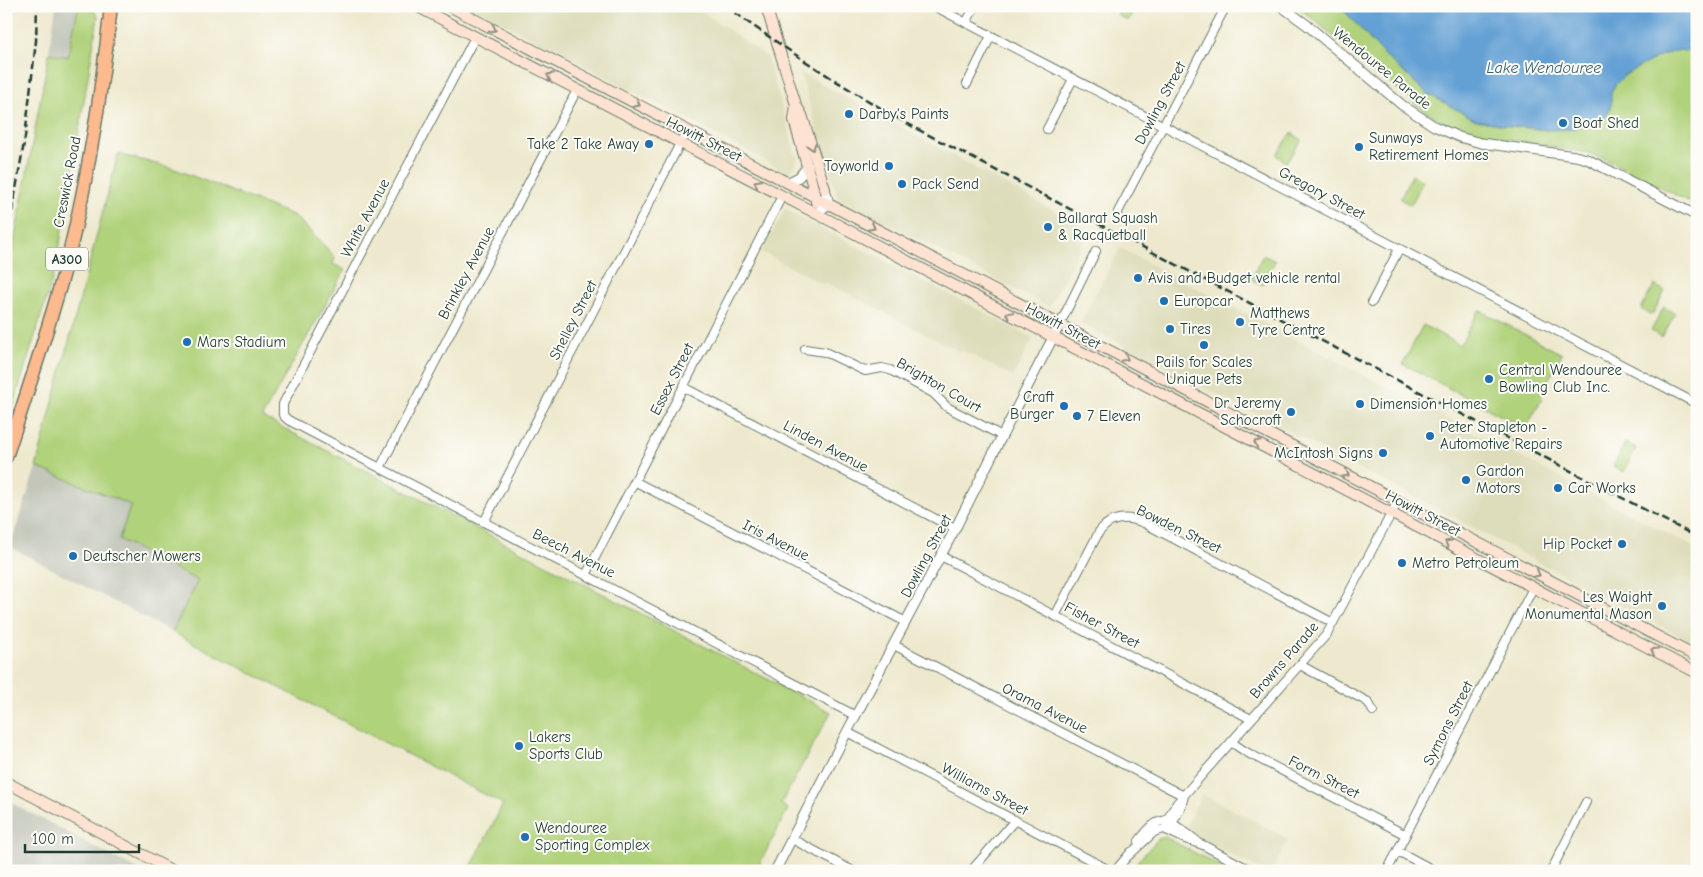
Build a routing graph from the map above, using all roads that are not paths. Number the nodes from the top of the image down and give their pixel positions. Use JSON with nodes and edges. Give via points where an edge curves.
{"nodes":[{"id":1,"x":111,"y":6,"type":"edge"},
{"id":2,"x":117,"y":6,"type":"edge"},
{"id":3,"x":416,"y":6,"type":"edge"},
{"id":4,"x":450,"y":6,"type":"edge"},
{"id":5,"x":766,"y":6,"type":"edge"},
{"id":6,"x":934,"y":6,"type":"edge"},
{"id":7,"x":975,"y":6,"type":"edge"},
{"id":8,"x":1226,"y":6,"type":"edge"},
{"id":9,"x":1281,"y":6,"type":"edge"},
{"id":10,"x":966,"y":23,"type":"junction"},
{"id":11,"x":991,"y":36,"type":"junction"},
{"id":12,"x":475,"y":37,"type":"junction"},
{"id":13,"x":106,"y":55,"type":"junction"},
{"id":14,"x":1073,"y":79,"type":"junction"},
{"id":15,"x":967,"y":84,"type":"dead end"},
{"id":16,"x":577,"y":90,"type":"junction"},
{"id":17,"x":796,"y":105,"type":"junction"},
{"id":18,"x":1163,"y":126,"type":"junction"},
{"id":19,"x":1047,"y":129,"type":"dead end"},
{"id":20,"x":687,"y":130,"type":"junction"},
{"id":21,"x":680,"y":143,"type":"junction"},
{"id":22,"x":808,"y":166,"type":"junction"},
{"id":23,"x":787,"y":183,"type":"junction"},
{"id":24,"x":825,"y":190,"type":"joint"},
{"id":25,"x":782,"y":196,"type":"junction"},
{"id":26,"x":816,"y":198,"type":"junction"},
{"id":27,"x":829,"y":204,"type":"junction"},
{"id":28,"x":1118,"y":212,"type":"dead end"},
{"id":29,"x":816,"y":213,"type":"junction"},
{"id":30,"x":1697,"y":216,"type":"edge"},
{"id":31,"x":909,"y":246,"type":"junction"},
{"id":32,"x":1399,"y":249,"type":"junction"},
{"id":33,"x":1096,"y":251,"type":"dead end"},
{"id":34,"x":903,"y":258,"type":"junction"},
{"id":35,"x":1372,"y":302,"type":"dead end"},
{"id":36,"x":1060,"y":324,"type":"junction"},
{"id":37,"x":1052,"y":338,"type":"junction"},
{"id":38,"x":806,"y":349,"type":"dead end"},
{"id":39,"x":683,"y":387,"type":"junction"},
{"id":40,"x":1697,"y":404,"type":"edge"},
{"id":41,"x":282,"y":413,"type":"joint"},
{"id":42,"x":1002,"y":436,"type":"junction"},
{"id":43,"x":6,"y":457,"type":"edge"},
{"id":44,"x":380,"y":468,"type":"junction"},
{"id":45,"x":634,"y":481,"type":"junction"},
{"id":46,"x":1398,"y":501,"type":"junction"},
{"id":47,"x":1392,"y":513,"type":"junction"},
{"id":48,"x":484,"y":522,"type":"junction"},
{"id":49,"x":956,"y":529,"type":"junction"},
{"id":50,"x":941,"y":556,"type":"junction"},
{"id":51,"x":586,"y":575,"type":"junction"},
{"id":52,"x":1533,"y":588,"type":"junction"},
{"id":53,"x":1055,"y":616,"type":"junction"},
{"id":54,"x":906,"y":622,"type":"junction"},
{"id":55,"x":1333,"y":623,"type":"junction"},
{"id":56,"x":894,"y":645,"type":"junction"},
{"id":57,"x":1697,"y":657,"type":"edge"},
{"id":58,"x":1300,"y":665,"type":"junction"},
{"id":59,"x":1697,"y":673,"type":"edge"},
{"id":60,"x":1373,"y":711,"type":"dead end"},
{"id":61,"x":856,"y":716,"type":"junction"},
{"id":62,"x":1251,"y":719,"type":"junction"},
{"id":63,"x":847,"y":732,"type":"junction"},
{"id":64,"x":1230,"y":742,"type":"junction"},
{"id":65,"x":6,"y":782,"type":"edge"},
{"id":66,"x":1184,"y":796,"type":"junction"},
{"id":67,"x":1586,"y":802,"type":"dead end"},
{"id":68,"x":1015,"y":820,"type":"junction"},
{"id":69,"x":1169,"y":825,"type":"junction"},
{"id":70,"x":1406,"y":835,"type":"junction"},
{"id":71,"x":792,"y":838,"type":"junction"},
{"id":72,"x":1398,"y":851,"type":"junction"},
{"id":73,"x":173,"y":871,"type":"edge"},
{"id":74,"x":776,"y":871,"type":"edge"},
{"id":75,"x":853,"y":871,"type":"edge"},
{"id":76,"x":971,"y":871,"type":"edge"},
{"id":77,"x":1111,"y":871,"type":"edge"},
{"id":78,"x":1115,"y":871,"type":"edge"},
{"id":79,"x":1252,"y":871,"type":"edge"},
{"id":80,"x":1387,"y":871,"type":"edge"},
{"id":81,"x":1435,"y":871,"type":"edge"},
{"id":82,"x":1551,"y":871,"type":"edge"}],
"edges":[{"from":1,"to":13,"type":"highway","name":"Creswick Road","number":"A300"},
{"from":2,"to":13,"type":"highway","name":"Creswick Road","number":"A300"},
{"from":3,"to":12,"type":"main road","name":"Howitt Street"},
{"from":4,"to":20,"type":"main road","name":"Howitt Street","one_way":true},
{"from":5,"to":17,"type":"main road"},
{"from":6,"to":10,"type":"street","name":"Gregory Street"},
{"from":7,"to":10,"type":"street"},
{"from":8,"to":18,"type":"street","name":"Dowling Street"},
{"from":9,"to":30,"type":"street","name":"Wendouree Parade","via":[[1402,105],[1434,126],[1481,143],[1587,159]]},
{"from":10,"to":11,"type":"street","name":"Gregory Street"},
{"from":11,"to":14,"type":"street","name":"Gregory Street"},
{"from":11,"to":15,"type":"street"},
{"from":16,"to":12,"type":"main road","name":"Howitt Street","one_way":true},
{"from":12,"to":41,"type":"street","name":"White Avenue","via":[[283,404]]},
{"from":13,"to":43,"type":"highway","name":"Creswick Road","number":"A300","via":[[69,253]]},
{"from":14,"to":18,"type":"street","name":"Gregory Street"},
{"from":14,"to":19,"type":"street"},
{"from":16,"to":21,"type":"main road","name":"Howitt Street"},
{"from":16,"to":44,"type":"street","name":"Brinkley Avenue"},
{"from":17,"to":22,"type":"main road","via":[[794,120]]},
{"from":17,"to":24,"type":"main road","one_way":true},
{"from":18,"to":28,"type":"street","name":"Dowling Street"},
{"from":18,"to":32,"type":"street","name":"Gregory Street"},
{"from":20,"to":21,"type":"street","name":"Shelley Street"},
{"from":20,"to":23,"type":"main road","name":"Howitt Street"},
{"from":25,"to":21,"type":"main road","name":"Howitt Street","one_way":true},
{"from":21,"to":48,"type":"street","name":"Shelley Street"},
{"from":22,"to":23,"type":"street","via":[[799,177]]},
{"from":22,"to":26,"type":"main road"},
{"from":23,"to":26,"type":"main road","name":"Howitt Street"},
{"from":24,"to":27,"type":"street"},
{"from":25,"to":29,"type":"main road","name":"Howitt Street"},
{"from":25,"to":39,"type":"street","name":"Essex Street"},
{"from":26,"to":27,"type":"main road","name":"Howitt Street"},
{"from":26,"to":29,"type":"main road"},
{"from":27,"to":29,"type":"street"},
{"from":27,"to":31,"type":"main road","name":"Howitt Street","one_way":true},
{"from":29,"to":34,"type":"main road","name":"Howitt Street"},
{"from":31,"to":34,"type":"main road"},
{"from":31,"to":36,"type":"main road","name":"Howitt Street"},
{"from":32,"to":35,"type":"street"},
{"from":32,"to":40,"type":"street","name":"Gregory Street"},
{"from":33,"to":36,"type":"street","name":"Dowling Street"},
{"from":37,"to":34,"type":"main road","name":"Howitt Street","one_way":true},
{"from":36,"to":37,"type":"street","name":"Dowling Street"},
{"from":36,"to":46,"type":"main road","name":"Howitt Street","one_way":true},
{"from":37,"to":42,"type":"street","name":"Dowling Street"},
{"from":47,"to":37,"type":"main road","name":"Howitt Street","one_way":true},
{"from":38,"to":42,"type":"street","name":"Brighton Court","via":[[825,352],[866,372],[882,368],[890,370],[935,394],[947,407]]},
{"from":39,"to":45,"type":"street","name":"Essex Street"},
{"from":39,"to":49,"type":"street","name":"Linden Avenue"},
{"from":41,"to":44,"type":"street","name":"Beech Avenue","via":[[288,420]]},
{"from":42,"to":49,"type":"street","name":"Dowling Street"},
{"from":44,"to":48,"type":"street","name":"Beech Avenue"},
{"from":45,"to":51,"type":"street","name":"Essex Street"},
{"from":45,"to":54,"type":"street","name":"Iris Avenue"},
{"from":46,"to":47,"type":"street","name":"Browns Parade"},
{"from":46,"to":57,"type":"main road","name":"Howitt Street","one_way":true},
{"from":52,"to":47,"type":"main road","name":"Howitt Street","one_way":true},
{"from":47,"to":55,"type":"street","name":"Browns Parade"},
{"from":48,"to":51,"type":"street","name":"Beech Avenue"},
{"from":49,"to":50,"type":"street","name":"Dowling Street"},
{"from":50,"to":53,"type":"street","name":"Fisher Street"},
{"from":50,"to":54,"type":"street","name":"Dowling Street"},
{"from":51,"to":61,"type":"street","name":"Beech Avenue"},
{"from":59,"to":52,"type":"main road","name":"Howitt Street","one_way":true},
{"from":52,"to":70,"type":"street","name":"Symons Street"},
{"from":53,"to":55,"type":"street","name":"Bowden Street","via":[[1098,532],[1107,523],[1126,518],[1144,523]]},
{"from":53,"to":62,"type":"street","name":"Fisher Street"},
{"from":54,"to":56,"type":"street","name":"Dowling Street"},
{"from":55,"to":58,"type":"street","name":"Browns Parade"},
{"from":56,"to":61,"type":"street","name":"Dowling Street"},
{"from":56,"to":66,"type":"street","name":"Orama Avenue"},
{"from":58,"to":60,"type":"street","via":[[1368,702]]},
{"from":58,"to":62,"type":"street","name":"Browns Parade"},
{"from":61,"to":63,"type":"street","name":"Dowling Street"},
{"from":62,"to":64,"type":"street","name":"Browns Parade"},
{"from":63,"to":68,"type":"street","name":"Williams Street"},
{"from":63,"to":71,"type":"street","name":"Dowling Street"},
{"from":64,"to":66,"type":"street","name":"Browns Parade"},
{"from":64,"to":70,"type":"street","name":"Form Street"},
{"from":65,"to":73,"type":"main road"},
{"from":66,"to":69,"type":"street","name":"Browns Parade"},
{"from":67,"to":82,"type":"street"},
{"from":68,"to":76,"type":"street"},
{"from":68,"to":77,"type":"street","name":"Williams Street"},
{"from":69,"to":78,"type":"street","via":[[1160,821],[1154,823]]},
{"from":69,"to":79,"type":"street","via":[[1185,839]]},
{"from":70,"to":72,"type":"street","name":"Symons Street"},
{"from":71,"to":74,"type":"street","name":"Dowling Street"},
{"from":71,"to":75,"type":"street"},
{"from":72,"to":80,"type":"street","name":"Symons Street"},
{"from":72,"to":81,"type":"street"}]}
